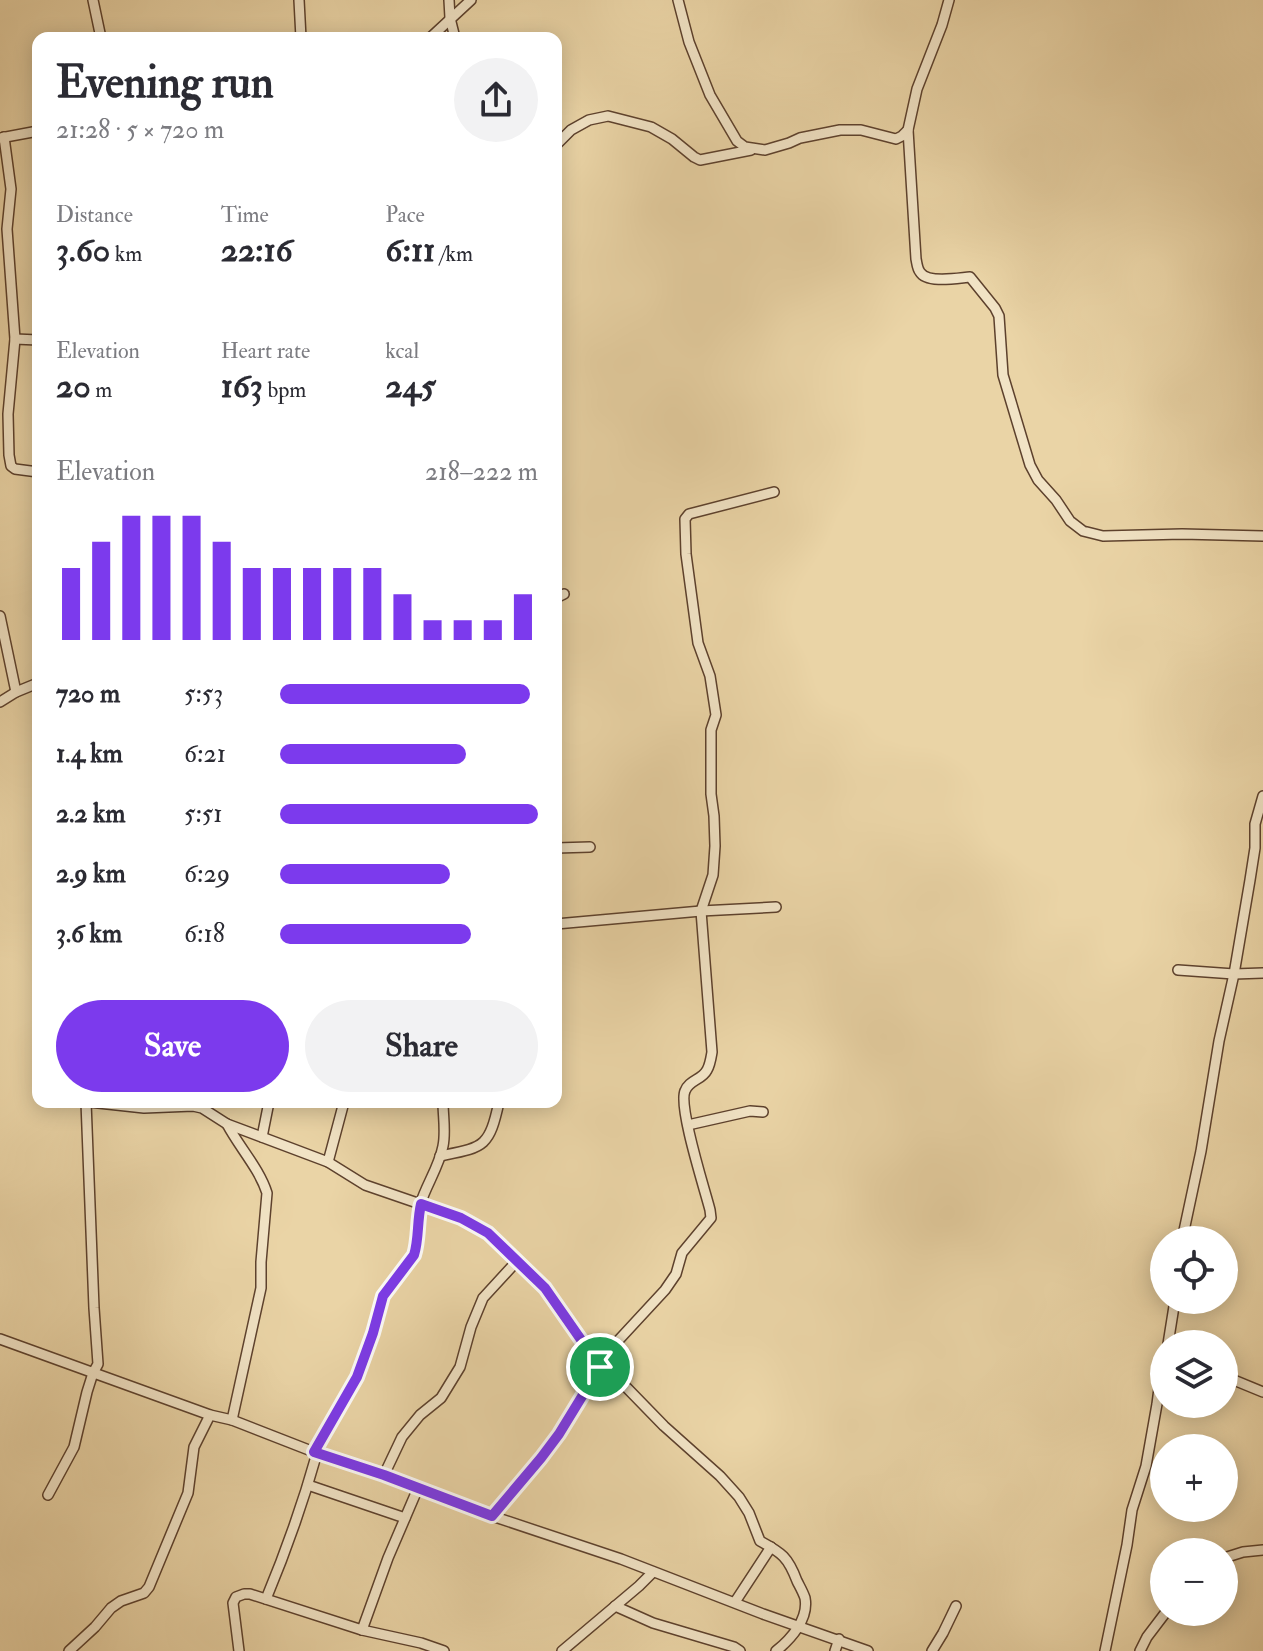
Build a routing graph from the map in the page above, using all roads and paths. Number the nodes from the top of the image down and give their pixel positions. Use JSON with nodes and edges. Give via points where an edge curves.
{"nodes":[{"id":1,"x":93,"y":0,"type":"edge"},
{"id":2,"x":299,"y":0,"type":"edge"},
{"id":3,"x":449,"y":0,"type":"edge"},
{"id":4,"x":471,"y":0,"type":"edge"},
{"id":5,"x":678,"y":0,"type":"edge"},
{"id":6,"x":949,"y":0,"type":"edge"},
{"id":7,"x":450,"y":18,"type":"junction"},
{"id":8,"x":100,"y":32,"type":"edge"},
{"id":9,"x":301,"y":32,"type":"edge"},
{"id":10,"x":436,"y":32,"type":"edge"},
{"id":11,"x":454,"y":32,"type":"edge"},
{"id":12,"x":908,"y":130,"type":"junction"},
{"id":13,"x":32,"y":132,"type":"edge"},
{"id":14,"x":2,"y":137,"type":"edge"},
{"id":15,"x":562,"y":139,"type":"edge"},
{"id":16,"x":755,"y":150,"type":"junction"},
{"id":17,"x":15,"y":339,"type":"junction"},
{"id":18,"x":32,"y":340,"type":"edge"},
{"id":19,"x":4,"y":401,"type":"edge"},
{"id":20,"x":32,"y":472,"type":"edge"},
{"id":21,"x":774,"y":492,"type":"dead end"},
{"id":22,"x":1263,"y":536,"type":"edge"},
{"id":23,"x":0,"y":616,"type":"edge"},
{"id":24,"x":32,"y":685,"type":"edge"},
{"id":25,"x":16,"y":692,"type":"junction"},
{"id":26,"x":0,"y":702,"type":"edge"},
{"id":27,"x":1263,"y":796,"type":"edge"},
{"id":28,"x":590,"y":847,"type":"dead end"},
{"id":29,"x":1259,"y":847,"type":"edge"},
{"id":30,"x":562,"y":848,"type":"edge"},
{"id":31,"x":776,"y":907,"type":"dead end"},
{"id":32,"x":701,"y":911,"type":"junction"},
{"id":33,"x":562,"y":923,"type":"edge"},
{"id":34,"x":1178,"y":970,"type":"dead end"},
{"id":35,"x":1263,"y":973,"type":"edge"},
{"id":36,"x":1234,"y":974,"type":"junction"},
{"id":37,"x":88,"y":1108,"type":"edge"},
{"id":38,"x":207,"y":1108,"type":"edge"},
{"id":39,"x":268,"y":1108,"type":"edge"},
{"id":40,"x":342,"y":1108,"type":"edge"},
{"id":41,"x":443,"y":1108,"type":"edge"},
{"id":42,"x":498,"y":1108,"type":"edge"},
{"id":43,"x":763,"y":1112,"type":"dead end"},
{"id":44,"x":227,"y":1124,"type":"junction"},
{"id":45,"x":688,"y":1125,"type":"junction"},
{"id":46,"x":262,"y":1137,"type":"junction"},
{"id":47,"x":440,"y":1156,"type":"junction"},
{"id":48,"x":328,"y":1162,"type":"junction"},
{"id":49,"x":421,"y":1204,"type":"junction"},
{"id":50,"x":1185,"y":1226,"type":"edge"},
{"id":51,"x":517,"y":1261,"type":"junction"},
{"id":52,"x":0,"y":1339,"type":"edge"},
{"id":53,"x":600,"y":1367,"type":"junction"},
{"id":54,"x":93,"y":1373,"type":"junction"},
{"id":55,"x":1238,"y":1382,"type":"edge"},
{"id":56,"x":1263,"y":1392,"type":"edge"},
{"id":57,"x":210,"y":1415,"type":"junction"},
{"id":58,"x":1155,"y":1418,"type":"edge"},
{"id":59,"x":232,"y":1420,"type":"junction"},
{"id":60,"x":316,"y":1452,"type":"junction"},
{"id":61,"x":384,"y":1475,"type":"junction"},
{"id":62,"x":308,"y":1485,"type":"junction"},
{"id":63,"x":418,"y":1488,"type":"junction"},
{"id":64,"x":48,"y":1495,"type":"dead end"},
{"id":65,"x":492,"y":1516,"type":"junction"},
{"id":66,"x":405,"y":1518,"type":"junction"},
{"id":67,"x":771,"y":1547,"type":"junction"},
{"id":68,"x":1263,"y":1550,"type":"edge"},
{"id":69,"x":1238,"y":1554,"type":"edge"},
{"id":70,"x":653,"y":1572,"type":"junction"},
{"id":71,"x":266,"y":1599,"type":"junction"},
{"id":72,"x":735,"y":1602,"type":"junction"},
{"id":73,"x":615,"y":1606,"type":"junction"},
{"id":74,"x":956,"y":1606,"type":"dead end"},
{"id":75,"x":800,"y":1626,"type":"junction"},
{"id":76,"x":1155,"y":1626,"type":"edge"},
{"id":77,"x":362,"y":1630,"type":"junction"},
{"id":78,"x":837,"y":1647,"type":"edge"},
{"id":79,"x":69,"y":1651,"type":"edge"},
{"id":80,"x":239,"y":1651,"type":"edge"},
{"id":81,"x":444,"y":1651,"type":"edge"},
{"id":82,"x":562,"y":1651,"type":"edge"},
{"id":83,"x":740,"y":1651,"type":"edge"},
{"id":84,"x":776,"y":1651,"type":"edge"},
{"id":85,"x":868,"y":1651,"type":"edge"},
{"id":86,"x":932,"y":1651,"type":"edge"},
{"id":87,"x":1105,"y":1651,"type":"edge"},
{"id":88,"x":1140,"y":1651,"type":"edge"}],
"edges":[{"from":1,"to":8,"type":"street"},
{"from":2,"to":9,"type":"street"},
{"from":3,"to":7,"type":"street"},
{"from":4,"to":7,"type":"street"},
{"from":5,"to":16,"type":"street","via":[[710,95],[737,141]]},
{"from":6,"to":12,"type":"street"},
{"from":7,"to":10,"type":"street"},
{"from":7,"to":11,"type":"street"},
{"from":12,"to":16,"type":"street","via":[[896,139],[840,130]]},
{"from":12,"to":22,"type":"street","via":[[919,271],[938,279],[970,277],[995,308],[1003,375],[1030,465],[1070,521],[1103,536]]},
{"from":13,"to":14,"type":"street"},
{"from":14,"to":17,"type":"street","via":[[11,189],[7,229]]},
{"from":15,"to":16,"type":"street","via":[[589,120],[608,116],[651,127],[700,160]]},
{"from":17,"to":18,"type":"street"},
{"from":17,"to":19,"type":"street"},
{"from":19,"to":20,"type":"street","via":[[11,466]]},
{"from":21,"to":32,"type":"street","via":[[685,519],[698,643],[716,715],[711,730],[713,875]]},
{"from":23,"to":25,"type":"street"},
{"from":24,"to":25,"type":"street"},
{"from":25,"to":26,"type":"street"},
{"from":27,"to":29,"type":"street","via":[[1255,824]]},
{"from":28,"to":30,"type":"street"},
{"from":29,"to":36,"type":"street"},
{"from":31,"to":32,"type":"street"},
{"from":32,"to":33,"type":"street"},
{"from":32,"to":45,"type":"street","via":[[712,1052],[706,1074],[685,1089]]},
{"from":34,"to":36,"type":"street"},
{"from":35,"to":36,"type":"street"},
{"from":36,"to":50,"type":"street"},
{"from":37,"to":54,"type":"street","via":[[98,1364]]},
{"from":38,"to":44,"type":"street"},
{"from":39,"to":46,"type":"street"},
{"from":40,"to":48,"type":"street"},
{"from":41,"to":47,"type":"street"},
{"from":42,"to":47,"type":"street","via":[[494,1128],[483,1143]]},
{"from":43,"to":45,"type":"street"},
{"from":44,"to":46,"type":"street"},
{"from":44,"to":59,"type":"street","via":[[267,1193],[261,1288]]},
{"from":45,"to":53,"type":"street","via":[[711,1218],[682,1253],[665,1290]]},
{"from":46,"to":48,"type":"street"},
{"from":47,"to":49,"type":"street"},
{"from":48,"to":49,"type":"street","via":[[365,1185]]},
{"from":49,"to":51,"type":"street","via":[[488,1233]]},
{"from":49,"to":60,"type":"street","via":[[414,1255],[383,1296],[357,1377]]},
{"from":51,"to":53,"type":"street","via":[[545,1288]]},
{"from":51,"to":61,"type":"street","via":[[483,1298],[460,1367],[441,1398],[402,1437]]},
{"from":52,"to":54,"type":"street"},
{"from":53,"to":65,"type":"street","via":[[559,1434]]},
{"from":53,"to":67,"type":"street","via":[[720,1476],[749,1513],[760,1541]]},
{"from":54,"to":57,"type":"street"},
{"from":54,"to":64,"type":"street","via":[[74,1447]]},
{"from":55,"to":56,"type":"street"},
{"from":57,"to":59,"type":"street"},
{"from":57,"to":79,"type":"street","via":[[194,1447],[188,1493],[149,1587],[111,1608]]},
{"from":58,"to":87,"type":"street"},
{"from":59,"to":60,"type":"street"},
{"from":60,"to":61,"type":"street"},
{"from":60,"to":62,"type":"street"},
{"from":61,"to":63,"type":"street"},
{"from":62,"to":66,"type":"street"},
{"from":62,"to":71,"type":"street"},
{"from":63,"to":65,"type":"street"},
{"from":63,"to":66,"type":"street"},
{"from":65,"to":70,"type":"street"},
{"from":66,"to":77,"type":"street"},
{"from":67,"to":72,"type":"street"},
{"from":67,"to":75,"type":"street","via":[[786,1557],[804,1595]]},
{"from":68,"to":69,"type":"street"},
{"from":70,"to":72,"type":"street"},
{"from":70,"to":73,"type":"street"},
{"from":71,"to":77,"type":"street"},
{"from":71,"to":80,"type":"street","via":[[244,1594],[234,1599]]},
{"from":72,"to":75,"type":"street"},
{"from":73,"to":82,"type":"street"},
{"from":73,"to":83,"type":"street"},
{"from":74,"to":86,"type":"street"},
{"from":75,"to":78,"type":"street"},
{"from":75,"to":84,"type":"street"},
{"from":76,"to":88,"type":"street"},
{"from":77,"to":81,"type":"street"},
{"from":78,"to":85,"type":"street"}]}
